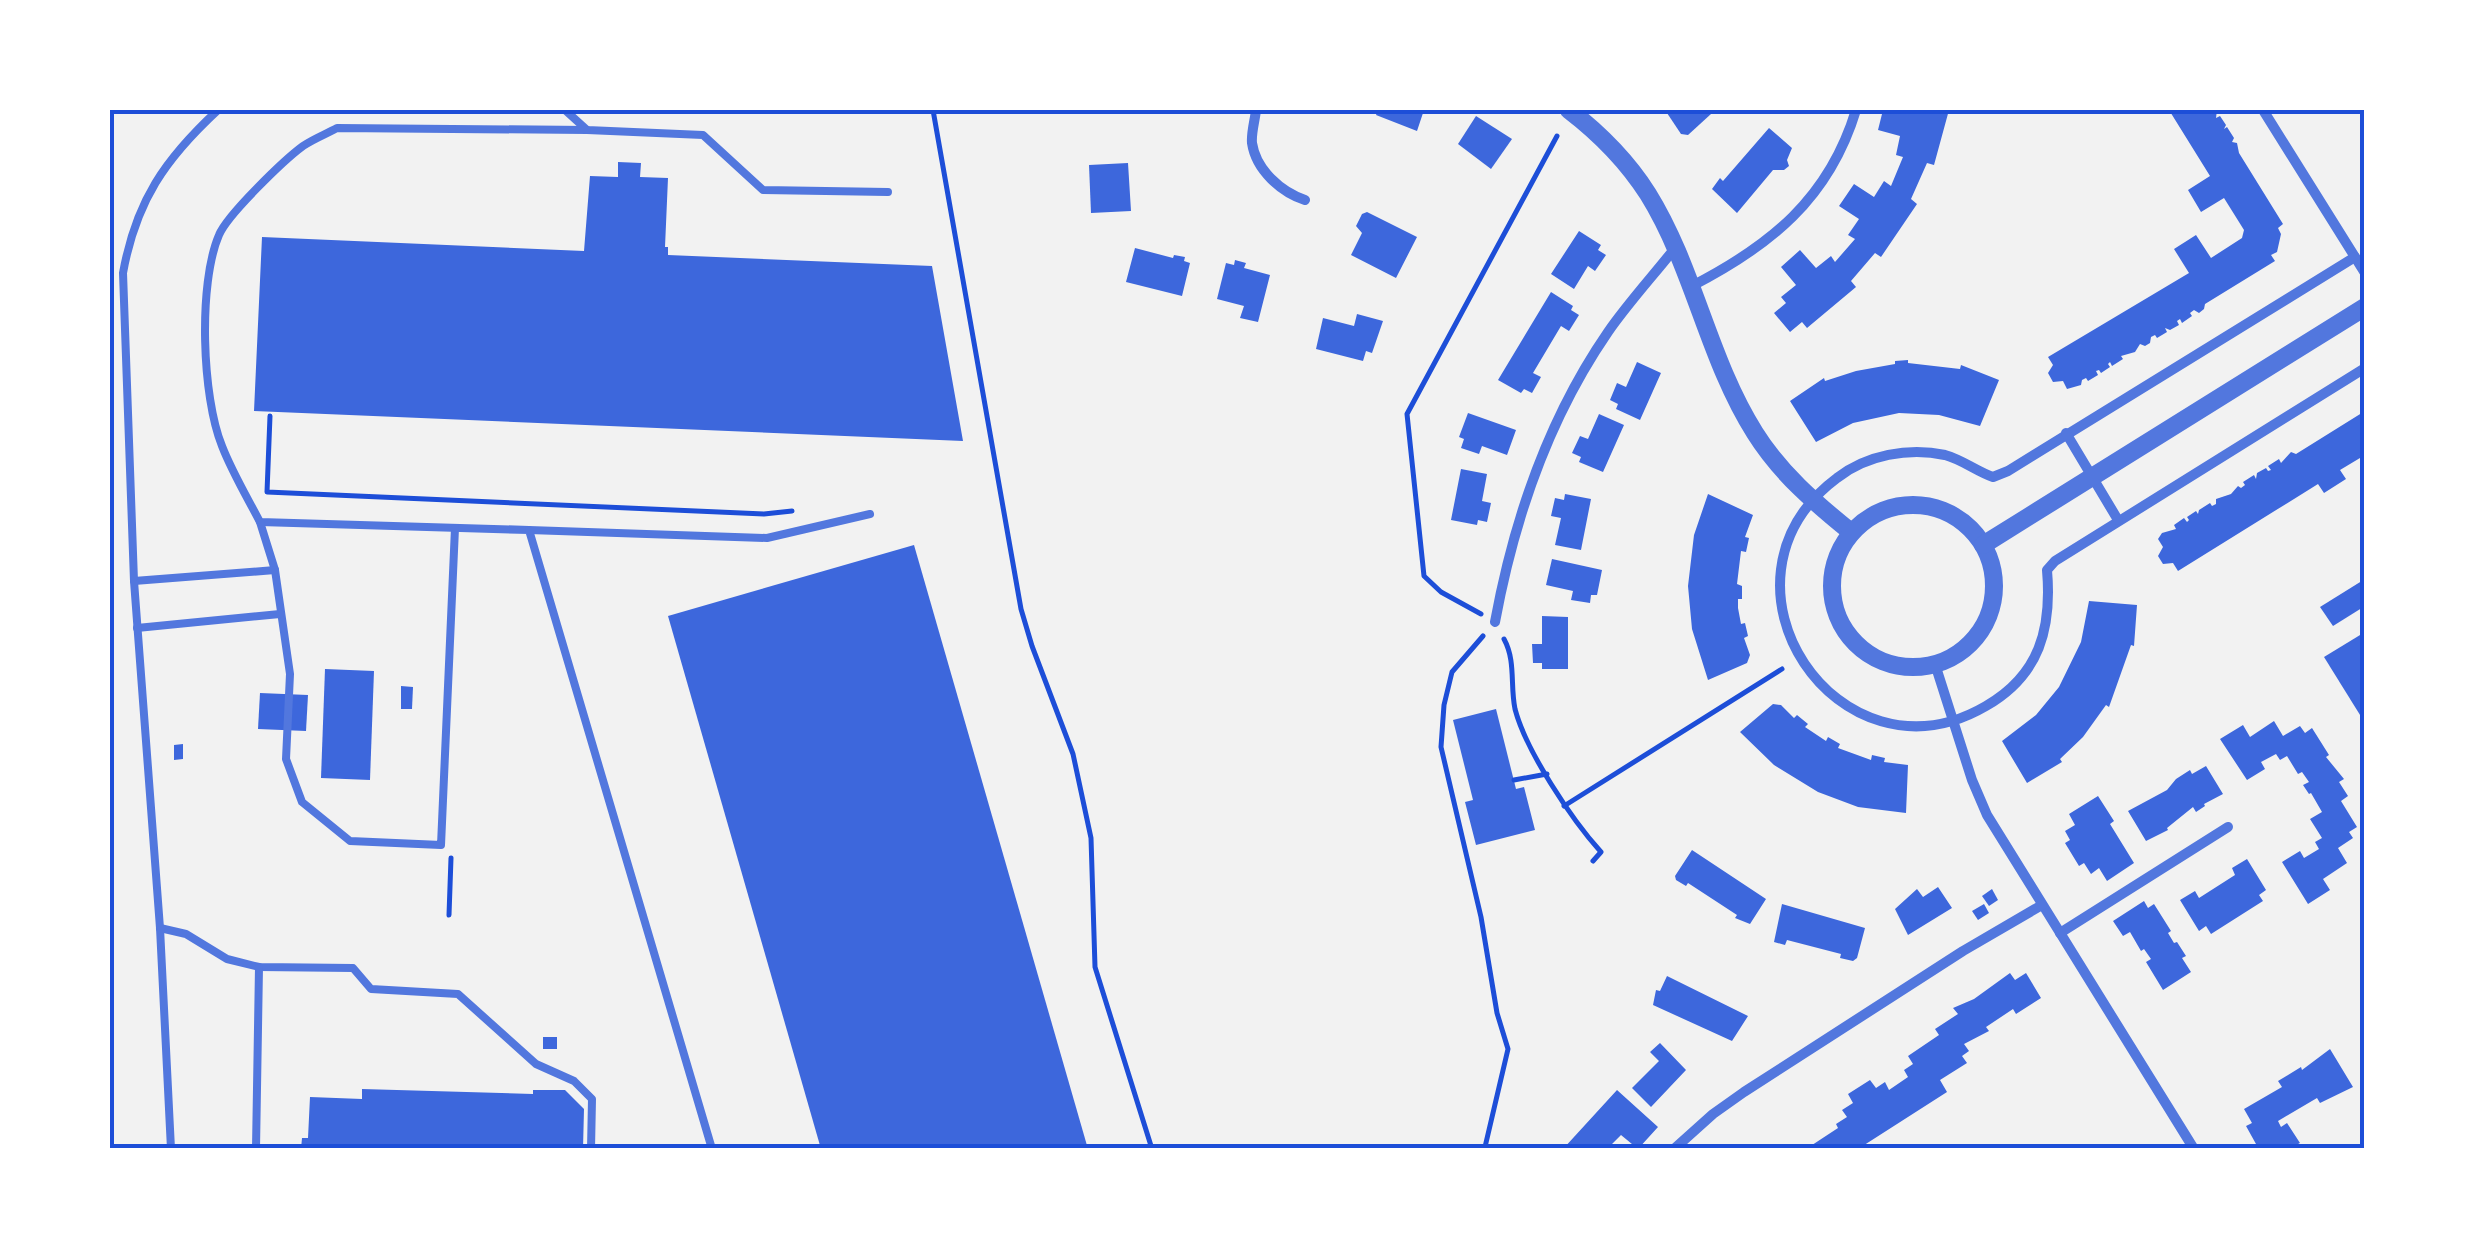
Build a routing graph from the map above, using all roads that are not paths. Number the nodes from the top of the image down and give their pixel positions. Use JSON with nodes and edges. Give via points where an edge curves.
{"nodes":[{"id":1,"x":217,"y":110,"type":"edge"},
{"id":2,"x":565,"y":110,"type":"edge"},
{"id":3,"x":1256,"y":110,"type":"edge"},
{"id":4,"x":1569,"y":110,"type":"edge"},
{"id":5,"x":1856,"y":110,"type":"edge"},
{"id":6,"x":2263,"y":110,"type":"edge"},
{"id":7,"x":587,"y":130,"type":"junction"},
{"id":8,"x":888,"y":192,"type":"dead end"},
{"id":9,"x":1305,"y":200,"type":"dead end"},
{"id":10,"x":1675,"y":248,"type":"junction"},
{"id":11,"x":2355,"y":257,"type":"junction"},
{"id":12,"x":2365,"y":274,"type":"edge"},
{"id":13,"x":1690,"y":286,"type":"junction"},
{"id":14,"x":2365,"y":307,"type":"edge"},
{"id":15,"x":2365,"y":368,"type":"edge"},
{"id":16,"x":2066,"y":433,"type":"junction"},
{"id":17,"x":2092,"y":477,"type":"junction"},
{"id":18,"x":1812,"y":500,"type":"junction"},
{"id":19,"x":870,"y":514,"type":"dead end"},
{"id":20,"x":2118,"y":520,"type":"junction"},
{"id":21,"x":260,"y":522,"type":"junction"},
{"id":22,"x":455,"y":528,"type":"junction"},
{"id":23,"x":529,"y":530,"type":"junction"},
{"id":24,"x":1851,"y":532,"type":"junction"},
{"id":25,"x":1983,"y":545,"type":"junction"},
{"id":26,"x":275,"y":570,"type":"junction"},
{"id":27,"x":134,"y":580,"type":"junction"},
{"id":28,"x":280,"y":614,"type":"junction"},
{"id":29,"x":1495,"y":622,"type":"road end"},
{"id":30,"x":137,"y":628,"type":"junction"},
{"id":31,"x":1936,"y":664,"type":"junction"},
{"id":32,"x":1953,"y":720,"type":"junction"},
{"id":33,"x":2228,"y":827,"type":"dead end"},
{"id":34,"x":2042,"y":905,"type":"junction"},
{"id":35,"x":160,"y":928,"type":"junction"},
{"id":36,"x":2060,"y":933,"type":"junction"},
{"id":37,"x":259,"y":967,"type":"junction"},
{"id":38,"x":171,"y":1149,"type":"edge"},
{"id":39,"x":256,"y":1149,"type":"edge"},
{"id":40,"x":591,"y":1149,"type":"edge"},
{"id":41,"x":712,"y":1149,"type":"edge"},
{"id":42,"x":1674,"y":1149,"type":"edge"},
{"id":43,"x":2194,"y":1149,"type":"edge"}],
"edges":[{"from":1,"to":27,"type":"lane","via":[[150,188],[123,273]]},
{"from":2,"to":7,"type":"lane"},
{"from":3,"to":9,"type":"street","via":[[1252,143],[1262,168],[1284,193]]},
{"from":4,"to":10,"type":"street","via":[[1629,168]]},
{"from":5,"to":13,"type":"street","via":[[1836,161],[1793,218],[1758,248]]},
{"from":6,"to":11,"type":"street"},
{"from":7,"to":8,"type":"lane","via":[[703,135],[764,190]]},
{"from":7,"to":21,"type":"lane","via":[[337,128],[303,146],[235,212],[213,255],[208,389],[221,446]]},
{"from":10,"to":13,"type":"street"},
{"from":10,"to":29,"type":"street","via":[[1609,330],[1555,425],[1517,526]]},
{"from":11,"to":12,"type":"street"},
{"from":11,"to":16,"type":"street"},
{"from":13,"to":18,"type":"street","via":[[1753,430]]},
{"from":14,"to":17,"type":"street"},
{"from":15,"to":20,"type":"street"},
{"from":16,"to":17,"type":"street"},
{"from":16,"to":18,"type":"street","via":[[1993,477],[1941,454],[1891,454],[1844,472]]},
{"from":17,"to":20,"type":"street"},
{"from":17,"to":25,"type":"street"},
{"from":18,"to":24,"type":"street"},
{"from":18,"to":32,"type":"street","via":[[1794,527],[1780,576],[1785,626],[1807,671],[1867,716],[1916,726]]},
{"from":19,"to":23,"type":"lane","via":[[767,538]]},
{"from":20,"to":32,"type":"street","via":[[2048,570],[2048,626],[2025,671],[1988,705]]},
{"from":21,"to":22,"type":"lane"},
{"from":21,"to":26,"type":"lane"},
{"from":22,"to":23,"type":"lane"},
{"from":22,"to":28,"type":"lane","via":[[441,845],[350,841],[302,802],[286,760],[290,674]]},
{"from":23,"to":41,"type":"lane"},
{"from":24,"to":25,"type":"street","via":[[1876,513],[1921,504],[1950,513]]},
{"from":24,"to":31,"type":"street","via":[[1831,590],[1844,630],[1884,662]]},
{"from":25,"to":31,"type":"street","via":[[1994,580],[1989,616],[1968,646]]},
{"from":26,"to":27,"type":"lane"},
{"from":26,"to":28,"type":"lane"},
{"from":27,"to":30,"type":"lane"},
{"from":28,"to":30,"type":"lane"},
{"from":30,"to":35,"type":"lane"},
{"from":31,"to":32,"type":"street"},
{"from":32,"to":34,"type":"street","via":[[1987,815]]},
{"from":33,"to":36,"type":"street"},
{"from":34,"to":36,"type":"street"},
{"from":34,"to":42,"type":"street","via":[[1744,1092]]},
{"from":35,"to":37,"type":"lane"},
{"from":35,"to":38,"type":"lane"},
{"from":36,"to":43,"type":"street"},
{"from":37,"to":39,"type":"lane"},
{"from":37,"to":40,"type":"lane","via":[[353,968],[372,990],[458,994],[536,1064],[592,1099]]}]}
